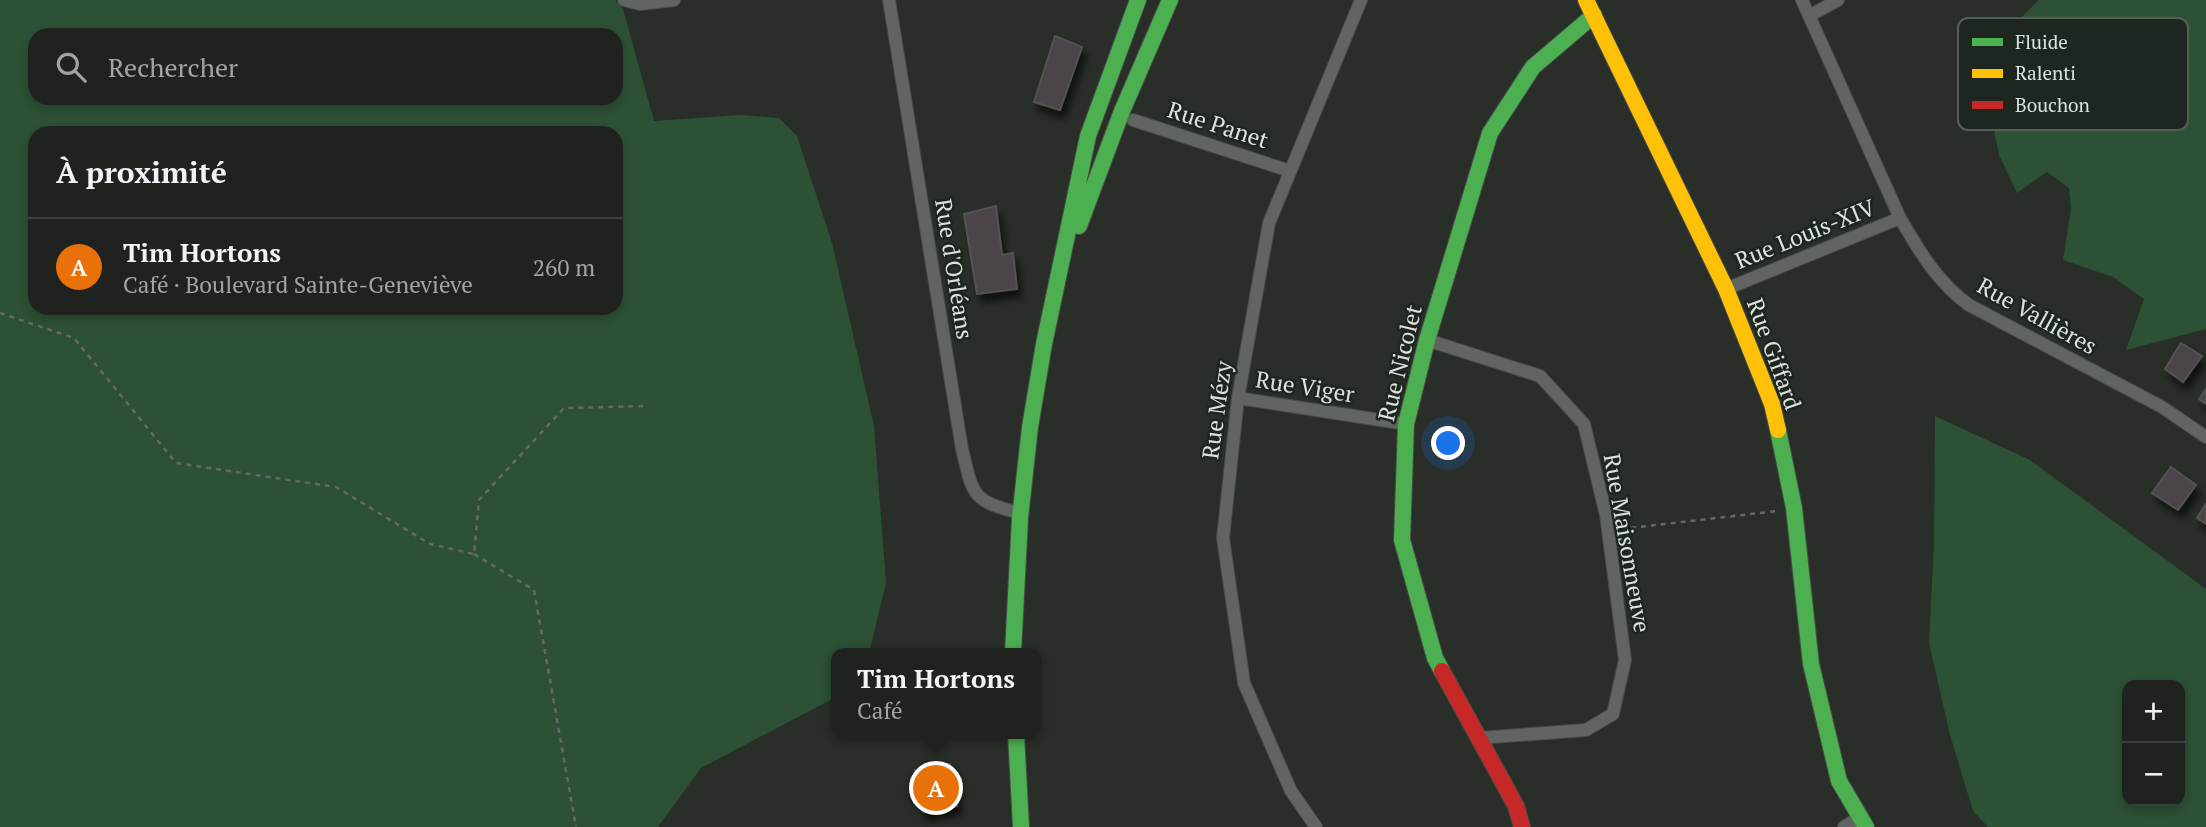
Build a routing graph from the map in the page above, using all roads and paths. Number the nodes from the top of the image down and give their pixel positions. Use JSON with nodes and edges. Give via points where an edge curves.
{"nodes":[{"id":1,"x":624,"y":0,"type":"edge"},
{"id":2,"x":674,"y":0,"type":"edge"},
{"id":3,"x":888,"y":0,"type":"edge"},
{"id":4,"x":1138,"y":0,"type":"edge"},
{"id":5,"x":1170,"y":0,"type":"edge"},
{"id":6,"x":1362,"y":0,"type":"edge"},
{"id":7,"x":1802,"y":0,"type":"edge"},
{"id":8,"x":1838,"y":0,"type":"edge"},
{"id":9,"x":1590,"y":7,"type":"edge"},
{"id":10,"x":1810,"y":16,"type":"junction"},
{"id":11,"x":1133,"y":120,"type":"dead end"},
{"id":12,"x":1290,"y":171,"type":"junction"},
{"id":13,"x":1900,"y":218,"type":"junction"},
{"id":14,"x":1056,"y":286,"type":"junction"},
{"id":15,"x":1726,"y":289,"type":"junction"},
{"id":16,"x":0,"y":313,"type":"edge"},
{"id":17,"x":1427,"y":340,"type":"junction"},
{"id":18,"x":1238,"y":398,"type":"junction"},
{"id":19,"x":645,"y":406,"type":"dead end"},
{"id":20,"x":1406,"y":424,"type":"junction"},
{"id":21,"x":2206,"y":437,"type":"edge"},
{"id":22,"x":1794,"y":508,"type":"junction"},
{"id":23,"x":1020,"y":513,"type":"junction"},
{"id":24,"x":1608,"y":531,"type":"junction"},
{"id":25,"x":474,"y":554,"type":"junction"},
{"id":26,"x":1013,"y":648,"type":"edge"},
{"id":27,"x":1479,"y":738,"type":"junction"},
{"id":28,"x":1017,"y":739,"type":"edge"},
{"id":29,"x":1863,"y":822,"type":"edge"},
{"id":30,"x":576,"y":827,"type":"edge"},
{"id":31,"x":1021,"y":827,"type":"edge"},
{"id":32,"x":1316,"y":827,"type":"edge"},
{"id":33,"x":1522,"y":827,"type":"edge"},
{"id":34,"x":1844,"y":827,"type":"edge"}],
"edges":[{"from":1,"to":2,"type":"street","via":[[640,4]]},
{"from":3,"to":23,"type":"street","name":"Rue d'Orléans","via":[[971,486],[989,505]]},
{"from":4,"to":14,"type":"street","via":[[1088,136]]},
{"from":5,"to":14,"type":"street"},
{"from":6,"to":12,"type":"street","name":"Rue Mézy"},
{"from":7,"to":10,"type":"street","name":"Rue Vallières"},
{"from":8,"to":10,"type":"street"},
{"from":9,"to":15,"type":"street","name":"Rue Giffard"},
{"from":9,"to":17,"type":"street","name":"Rue Nicolet","via":[[1533,67],[1490,133]]},
{"from":10,"to":13,"type":"street","name":"Rue Vallières"},
{"from":11,"to":12,"type":"street","name":"Rue Panet"},
{"from":12,"to":18,"type":"street","name":"Rue Mézy","via":[[1269,223]]},
{"from":13,"to":15,"type":"street","name":"Rue Louis-XIV"},
{"from":13,"to":21,"type":"street","name":"Rue Vallières","via":[[1916,247],[1954,294],[2162,407]]},
{"from":14,"to":23,"type":"street","via":[[1030,427]]},
{"from":15,"to":22,"type":"street","name":"Rue Giffard","via":[[1772,404]]},
{"from":16,"to":25,"type":"path","via":[[74,338],[176,463],[336,487],[430,544]]},
{"from":17,"to":20,"type":"street","name":"Rue Nicolet"},
{"from":17,"to":24,"type":"street","name":"Rue Maisonneuve","via":[[1540,376],[1584,424]]},
{"from":18,"to":20,"type":"street","name":"Rue Viger"},
{"from":18,"to":32,"type":"street","name":"Rue Mézy","via":[[1223,538],[1244,683],[1291,791]]},
{"from":19,"to":25,"type":"path","via":[[564,408],[480,500]]},
{"from":20,"to":27,"type":"street","name":"Rue Nicolet","via":[[1402,540],[1435,658]]},
{"from":22,"to":24,"type":"path"},
{"from":22,"to":29,"type":"street","name":"Rue Giffard","via":[[1811,664],[1839,781]]},
{"from":23,"to":26,"type":"street"},
{"from":24,"to":27,"type":"street","name":"Rue Maisonneuve","via":[[1625,660],[1614,714],[1586,730]]},
{"from":25,"to":30,"type":"path","via":[[534,590]]},
{"from":27,"to":33,"type":"street","name":"Rue Nicolet","via":[[1516,806]]},
{"from":28,"to":31,"type":"street"},
{"from":29,"to":34,"type":"street"}]}
